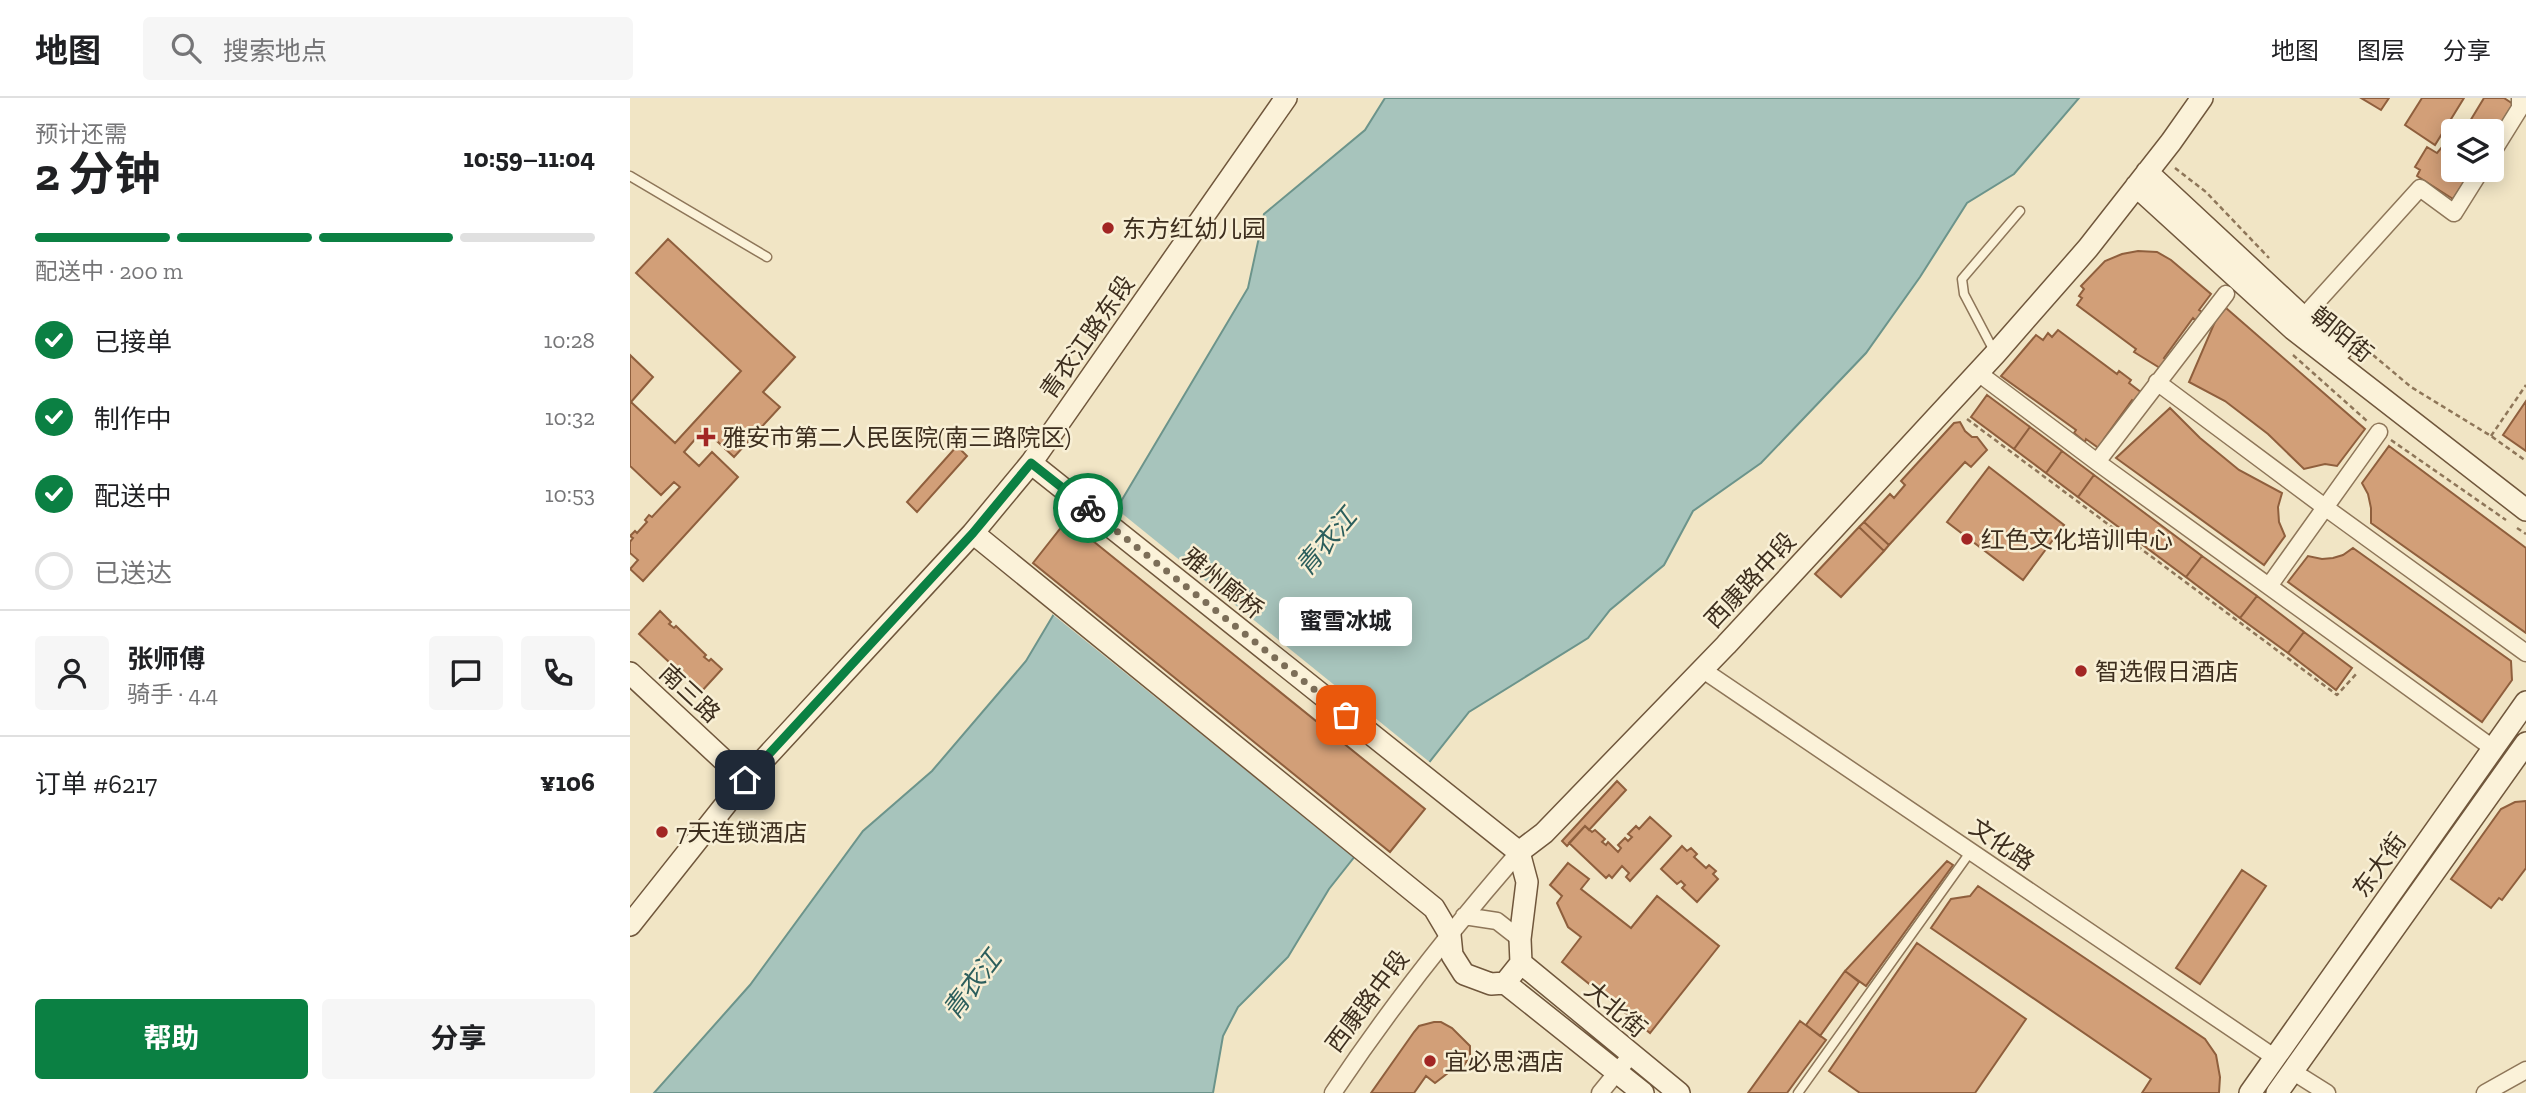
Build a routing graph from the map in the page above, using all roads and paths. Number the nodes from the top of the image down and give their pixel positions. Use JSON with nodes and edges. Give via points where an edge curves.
{"nodes":[{"id":1,"x":2202,"y":98,"type":"edge"},
{"id":2,"x":2520,"y":98,"type":"edge"},
{"id":3,"x":1284,"y":99,"type":"edge"},
{"id":4,"x":2504,"y":134,"type":"edge"},
{"id":5,"x":2173,"y":167,"type":"dead end"},
{"id":6,"x":630,"y":176,"type":"edge"},
{"id":7,"x":2142,"y":179,"type":"junction"},
{"id":8,"x":2473,"y":182,"type":"edge"},
{"id":9,"x":2020,"y":211,"type":"dead end"},
{"id":10,"x":767,"y":257,"type":"dead end"},
{"id":11,"x":2269,"y":258,"type":"dead end"},
{"id":12,"x":2226,"y":294,"type":"dead end"},
{"id":13,"x":2298,"y":323,"type":"junction"},
{"id":14,"x":2353,"y":338,"type":"dead end"},
{"id":15,"x":1996,"y":353,"type":"junction"},
{"id":16,"x":1977,"y":372,"type":"junction"},
{"id":17,"x":2157,"y":382,"type":"junction"},
{"id":18,"x":2526,"y":385,"type":"edge"},
{"id":19,"x":1967,"y":419,"type":"dead end"},
{"id":20,"x":2379,"y":432,"type":"dead end"},
{"id":21,"x":2491,"y":436,"type":"junction"},
{"id":22,"x":2526,"y":461,"type":"edge"},
{"id":23,"x":2097,"y":462,"type":"junction"},
{"id":24,"x":1031,"y":463,"type":"junction"},
{"id":25,"x":2526,"y":492,"type":"edge"},
{"id":26,"x":2326,"y":508,"type":"junction"},
{"id":27,"x":2526,"y":510,"type":"edge"},
{"id":28,"x":973,"y":533,"type":"junction"},
{"id":29,"x":2269,"y":586,"type":"junction"},
{"id":30,"x":2526,"y":653,"type":"edge"},
{"id":31,"x":2370,"y":659,"type":"junction"},
{"id":32,"x":1703,"y":670,"type":"junction"},
{"id":33,"x":630,"y":673,"type":"edge"},
{"id":34,"x":2526,"y":702,"type":"edge"},
{"id":35,"x":2494,"y":749,"type":"junction"},
{"id":36,"x":2524,"y":751,"type":"edge"},
{"id":37,"x":745,"y":780,"type":"junction"},
{"id":38,"x":1971,"y":851,"type":"junction"},
{"id":39,"x":1519,"y":852,"type":"junction"},
{"id":40,"x":1464,"y":916,"type":"junction"},
{"id":41,"x":630,"y":925,"type":"edge"},
{"id":42,"x":1450,"y":935,"type":"junction"},
{"id":43,"x":1520,"y":939,"type":"junction"},
{"id":44,"x":1521,"y":963,"type":"junction"},
{"id":45,"x":1506,"y":983,"type":"junction"},
{"id":46,"x":1630,"y":1055,"type":"junction"},
{"id":47,"x":2274,"y":1057,"type":"junction"},
{"id":48,"x":2526,"y":1070,"type":"edge"},
{"id":49,"x":2292,"y":1071,"type":"junction"},
{"id":50,"x":1617,"y":1073,"type":"junction"},
{"id":51,"x":1333,"y":1093,"type":"edge"},
{"id":52,"x":1600,"y":1093,"type":"edge"},
{"id":53,"x":1643,"y":1093,"type":"edge"},
{"id":54,"x":1679,"y":1093,"type":"edge"},
{"id":55,"x":1798,"y":1093,"type":"edge"},
{"id":56,"x":2250,"y":1093,"type":"edge"},
{"id":57,"x":2277,"y":1093,"type":"edge"},
{"id":58,"x":2327,"y":1093,"type":"edge"},
{"id":59,"x":2485,"y":1093,"type":"edge"}],
"edges":[{"from":1,"to":7,"type":"main road","name":"西康路中段"},
{"from":2,"to":4,"type":"street","via":[[2520,108]]},
{"from":3,"to":24,"type":"main road","name":"青衣江路东段"},
{"from":5,"to":11,"type":"path","via":[[2206,192]]},
{"from":6,"to":10,"type":"lane"},
{"from":7,"to":13,"type":"main road","name":"朝阳街"},
{"from":7,"to":15,"type":"main road","name":"西康路中段"},
{"from":8,"to":13,"type":"street","via":[[2454,213],[2420,188]]},
{"from":9,"to":15,"type":"lane","via":[[1962,279],[1964,294]]},
{"from":12,"to":17,"type":"street"},
{"from":13,"to":25,"type":"main road","name":"朝阳街"},
{"from":13,"to":27,"type":"main road","name":"朝阳街"},
{"from":14,"to":21,"type":"path","via":[[2411,387]]},
{"from":15,"to":16,"type":"main road","name":"西康路中段"},
{"from":16,"to":23,"type":"street"},
{"from":16,"to":32,"type":"main road","name":"西康路中段"},
{"from":17,"to":23,"type":"street"},
{"from":17,"to":26,"type":"street"},
{"from":18,"to":21,"type":"path"},
{"from":19,"to":31,"type":"path","via":[[2337,695]]},
{"from":20,"to":26,"type":"street"},
{"from":21,"to":22,"type":"path"},
{"from":23,"to":29,"type":"street"},
{"from":24,"to":28,"type":"main road","name":"青衣江路东段"},
{"from":24,"to":39,"type":"main road","name":"雅州廊桥"},
{"from":26,"to":29,"type":"street"},
{"from":26,"to":30,"type":"street"},
{"from":28,"to":37,"type":"main road","name":"青衣江路东段"},
{"from":28,"to":42,"type":"main road","via":[[1434,908]]},
{"from":29,"to":31,"type":"street"},
{"from":31,"to":35,"type":"street"},
{"from":32,"to":38,"type":"street","name":"文化路"},
{"from":32,"to":39,"type":"main road","name":"西康路中段","via":[[1544,833]]},
{"from":33,"to":37,"type":"main road","name":"南三路"},
{"from":34,"to":35,"type":"main road","name":"东大街"},
{"from":35,"to":47,"type":"main road","name":"东大街"},
{"from":36,"to":49,"type":"main road","name":"东大街"},
{"from":37,"to":41,"type":"main road","name":"青衣江路东段"},
{"from":38,"to":47,"type":"street","name":"文化路"},
{"from":38,"to":55,"type":"lane"},
{"from":39,"to":40,"type":"street","name":"西康路中段"},
{"from":39,"to":43,"type":"main road","via":[[1527,882]]},
{"from":40,"to":42,"type":"street","name":"西康路中段"},
{"from":40,"to":43,"type":"street","via":[[1497,921]]},
{"from":42,"to":45,"type":"main road","via":[[1452,956],[1464,974],[1491,984]]},
{"from":42,"to":51,"type":"street","name":"西康路中段","via":[[1380,1023]]},
{"from":43,"to":44,"type":"main road"},
{"from":44,"to":45,"type":"main road"},
{"from":44,"to":46,"type":"main road","name":"大北街"},
{"from":45,"to":50,"type":"main road","name":"大北街"},
{"from":46,"to":50,"type":"street"},
{"from":46,"to":54,"type":"main road","name":"大北街"},
{"from":47,"to":56,"type":"main road","name":"东大街"},
{"from":48,"to":59,"type":"street"},
{"from":49,"to":57,"type":"main road","name":"东大街"},
{"from":49,"to":58,"type":"street"},
{"from":50,"to":52,"type":"street"},
{"from":50,"to":53,"type":"main road","name":"大北街"}]}
